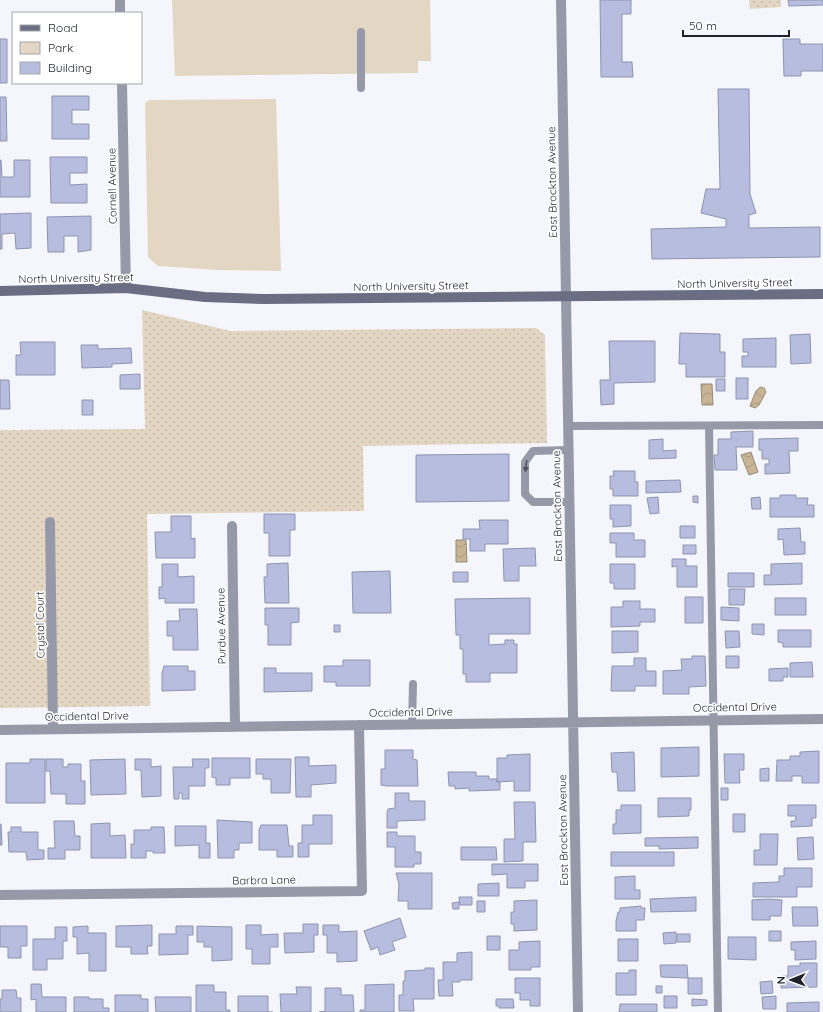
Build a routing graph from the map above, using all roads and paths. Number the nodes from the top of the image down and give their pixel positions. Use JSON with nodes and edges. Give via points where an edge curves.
{"nodes":[{"id":1,"x":120,"y":0,"type":"edge"},
{"id":2,"x":561,"y":0,"type":"edge"},
{"id":3,"x":120,"y":12,"type":"edge"},
{"id":4,"x":361,"y":32,"type":"dead end"},
{"id":5,"x":122,"y":84,"type":"edge"},
{"id":6,"x":362,"y":88,"type":"dead end"},
{"id":7,"x":126,"y":288,"type":"junction"},
{"id":8,"x":0,"y":291,"type":"edge"},
{"id":9,"x":823,"y":294,"type":"edge"},
{"id":10,"x":566,"y":297,"type":"junction"},
{"id":11,"x":823,"y":425,"type":"edge"},
{"id":12,"x":568,"y":426,"type":"junction"},
{"id":13,"x":709,"y":426,"type":"junction"},
{"id":14,"x":568,"y":450,"type":"junction"},
{"id":15,"x":569,"y":502,"type":"junction"},
{"id":16,"x":50,"y":522,"type":"dead end"},
{"id":17,"x":232,"y":526,"type":"dead end"},
{"id":18,"x":413,"y":684,"type":"dead end"},
{"id":19,"x":823,"y":718,"type":"edge"},
{"id":20,"x":714,"y":719,"type":"junction"},
{"id":21,"x":573,"y":721,"type":"junction"},
{"id":22,"x":360,"y":725,"type":"junction"},
{"id":23,"x":412,"y":725,"type":"junction"},
{"id":24,"x":235,"y":726,"type":"junction"},
{"id":25,"x":53,"y":729,"type":"junction"},
{"id":26,"x":0,"y":730,"type":"edge"},
{"id":27,"x":0,"y":895,"type":"edge"},
{"id":28,"x":578,"y":1012,"type":"edge"},
{"id":29,"x":718,"y":1012,"type":"edge"}],
"edges":[{"from":1,"to":3,"type":"street"},
{"from":2,"to":10,"type":"street","name":"East Brockton Avenue"},
{"from":4,"to":6,"type":"lane"},
{"from":5,"to":7,"type":"street","name":"Cornell Avenue"},
{"from":7,"to":8,"type":"street","name":"North University Street"},
{"from":7,"to":10,"type":"street","name":"North University Street","via":[[241,299]]},
{"from":9,"to":10,"type":"street","name":"North University Street"},
{"from":10,"to":12,"type":"street","name":"East Brockton Avenue"},
{"from":11,"to":13,"type":"lane"},
{"from":12,"to":13,"type":"lane"},
{"from":12,"to":14,"type":"street","name":"East Brockton Avenue"},
{"from":13,"to":20,"type":"lane"},
{"from":14,"to":15,"type":"street","name":"East Brockton Avenue"},
{"from":14,"to":15,"type":"lane","one_way":true,"via":[[533,451],[525,462],[525,494],[533,502]]},
{"from":15,"to":21,"type":"street","name":"East Brockton Avenue"},
{"from":16,"to":25,"type":"street","name":"Crystal Court"},
{"from":17,"to":24,"type":"street","name":"Purdue Avenue"},
{"from":18,"to":23,"type":"lane"},
{"from":19,"to":20,"type":"street","name":"Occidental Drive"},
{"from":20,"to":21,"type":"street","name":"Occidental Drive"},
{"from":20,"to":29,"type":"lane"},
{"from":21,"to":23,"type":"street","name":"Occidental Drive"},
{"from":21,"to":28,"type":"street","name":"East Brockton Avenue"},
{"from":22,"to":23,"type":"street","name":"Occidental Drive"},
{"from":22,"to":24,"type":"street","name":"Occidental Drive"},
{"from":22,"to":27,"type":"street","name":"Barbra Lane","via":[[362,891]]},
{"from":24,"to":25,"type":"street","name":"Occidental Drive"},
{"from":25,"to":26,"type":"street","name":"Occidental Drive"}]}
